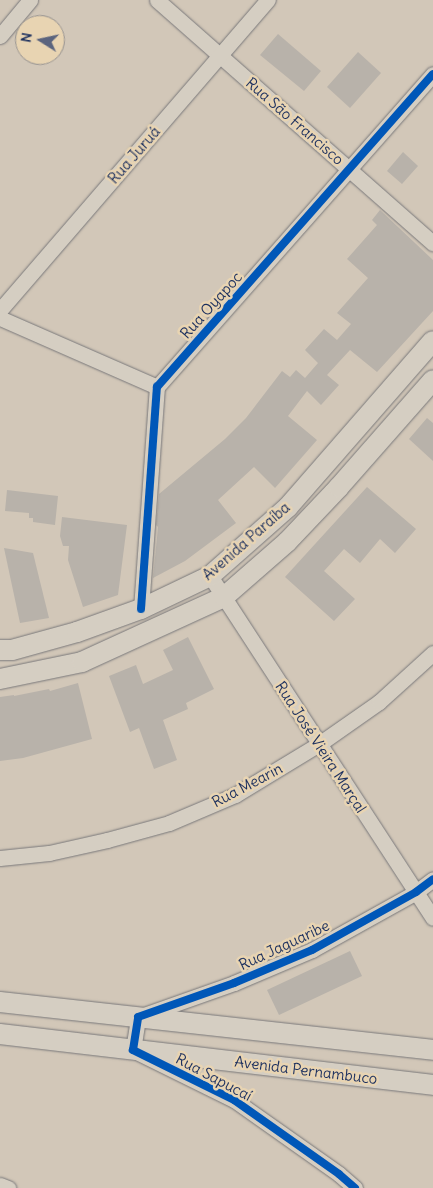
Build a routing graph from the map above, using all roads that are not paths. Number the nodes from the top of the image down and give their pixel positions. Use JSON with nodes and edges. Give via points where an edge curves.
{"nodes":[{"id":1,"x":30,"y":0,"type":"edge"},
{"id":2,"x":157,"y":0,"type":"edge"},
{"id":3,"x":268,"y":0,"type":"edge"},
{"id":4,"x":0,"y":36,"type":"edge"},
{"id":5,"x":220,"y":55,"type":"junction"},
{"id":6,"x":433,"y":74,"type":"edge"},
{"id":7,"x":350,"y":170,"type":"junction"},
{"id":8,"x":433,"y":243,"type":"edge"},
{"id":9,"x":0,"y":310,"type":"edge"},
{"id":10,"x":0,"y":318,"type":"edge"},
{"id":11,"x":433,"y":341,"type":"edge"},
{"id":12,"x":433,"y":380,"type":"edge"},
{"id":13,"x":157,"y":387,"type":"junction"},
{"id":14,"x":336,"y":451,"type":"junction"},
{"id":15,"x":356,"y":468,"type":"junction"},
{"id":16,"x":210,"y":576,"type":"junction"},
{"id":17,"x":224,"y":598,"type":"junction"},
{"id":18,"x":141,"y":609,"type":"junction"},
{"id":19,"x":0,"y":650,"type":"edge"},
{"id":20,"x":433,"y":653,"type":"edge"},
{"id":21,"x":0,"y":679,"type":"edge"},
{"id":22,"x":320,"y":744,"type":"junction"},
{"id":23,"x":0,"y":858,"type":"edge"},
{"id":24,"x":433,"y":879,"type":"edge"},
{"id":25,"x":416,"y":892,"type":"junction"},
{"id":26,"x":433,"y":918,"type":"edge"},
{"id":27,"x":0,"y":1002,"type":"edge"},
{"id":28,"x":138,"y":1017,"type":"junction"},
{"id":29,"x":0,"y":1034,"type":"edge"},
{"id":30,"x":132,"y":1050,"type":"junction"},
{"id":31,"x":433,"y":1050,"type":"edge"},
{"id":32,"x":433,"y":1085,"type":"edge"},
{"id":33,"x":0,"y":1185,"type":"edge"},
{"id":34,"x":8,"y":1188,"type":"edge"},
{"id":35,"x":355,"y":1188,"type":"edge"}],
"edges":[{"from":1,"to":4,"type":"street"},
{"from":2,"to":5,"type":"street","name":"Rua São Francisco"},
{"from":3,"to":5,"type":"street","name":"Rua Juruá"},
{"from":5,"to":7,"type":"street","name":"Rua São Francisco"},
{"from":5,"to":9,"type":"street","name":"Rua Juruá"},
{"from":6,"to":7,"type":"street","name":"Rua Oyapoc"},
{"from":7,"to":8,"type":"street","name":"Rua São Francisco"},
{"from":7,"to":13,"type":"street","name":"Rua Oyapoc"},
{"from":10,"to":13,"type":"street"},
{"from":11,"to":14,"type":"main road","name":"Avenida Paraíba"},
{"from":12,"to":15,"type":"main road","name":"Avenida Paraíba"},
{"from":13,"to":18,"type":"street"},
{"from":14,"to":15,"type":"main road"},
{"from":14,"to":16,"type":"main road","name":"Avenida Paraíba","via":[[288,507]]},
{"from":15,"to":17,"type":"main road","name":"Avenida Paraíba","via":[[286,542]]},
{"from":16,"to":17,"type":"street","name":"Rua José Vieira Marçal"},
{"from":16,"to":18,"type":"main road","name":"Avenida Paraíba"},
{"from":17,"to":21,"type":"main road","name":"Avenida Paraíba","via":[[82,662]]},
{"from":17,"to":22,"type":"street","name":"Rua José Vieira Marçal"},
{"from":18,"to":19,"type":"main road","name":"Avenida Paraíba","via":[[77,632],[12,650]]},
{"from":20,"to":22,"type":"street","name":"Rua Mearin","via":[[379,702]]},
{"from":22,"to":23,"type":"street","name":"Rua Mearin","via":[[235,795],[169,823],[49,853]]},
{"from":22,"to":25,"type":"street","name":"Rua José Vieira Marçal"},
{"from":24,"to":25,"type":"street","name":"Rua Jaguaribe"},
{"from":25,"to":26,"type":"street","name":"Rua José Vieira Marçal"},
{"from":25,"to":28,"type":"street","name":"Rua Jaguaribe","via":[[312,950],[234,983]]},
{"from":27,"to":28,"type":"main road"},
{"from":28,"to":30,"type":"street"},
{"from":28,"to":31,"type":"main road"},
{"from":29,"to":30,"type":"main road","name":"Avenida Pernambuco"},
{"from":30,"to":32,"type":"main road","name":"Avenida Pernambuco"},
{"from":30,"to":35,"type":"street","name":"Rua Sapucaí","via":[[234,1100]]},
{"from":33,"to":34,"type":"street"}]}
